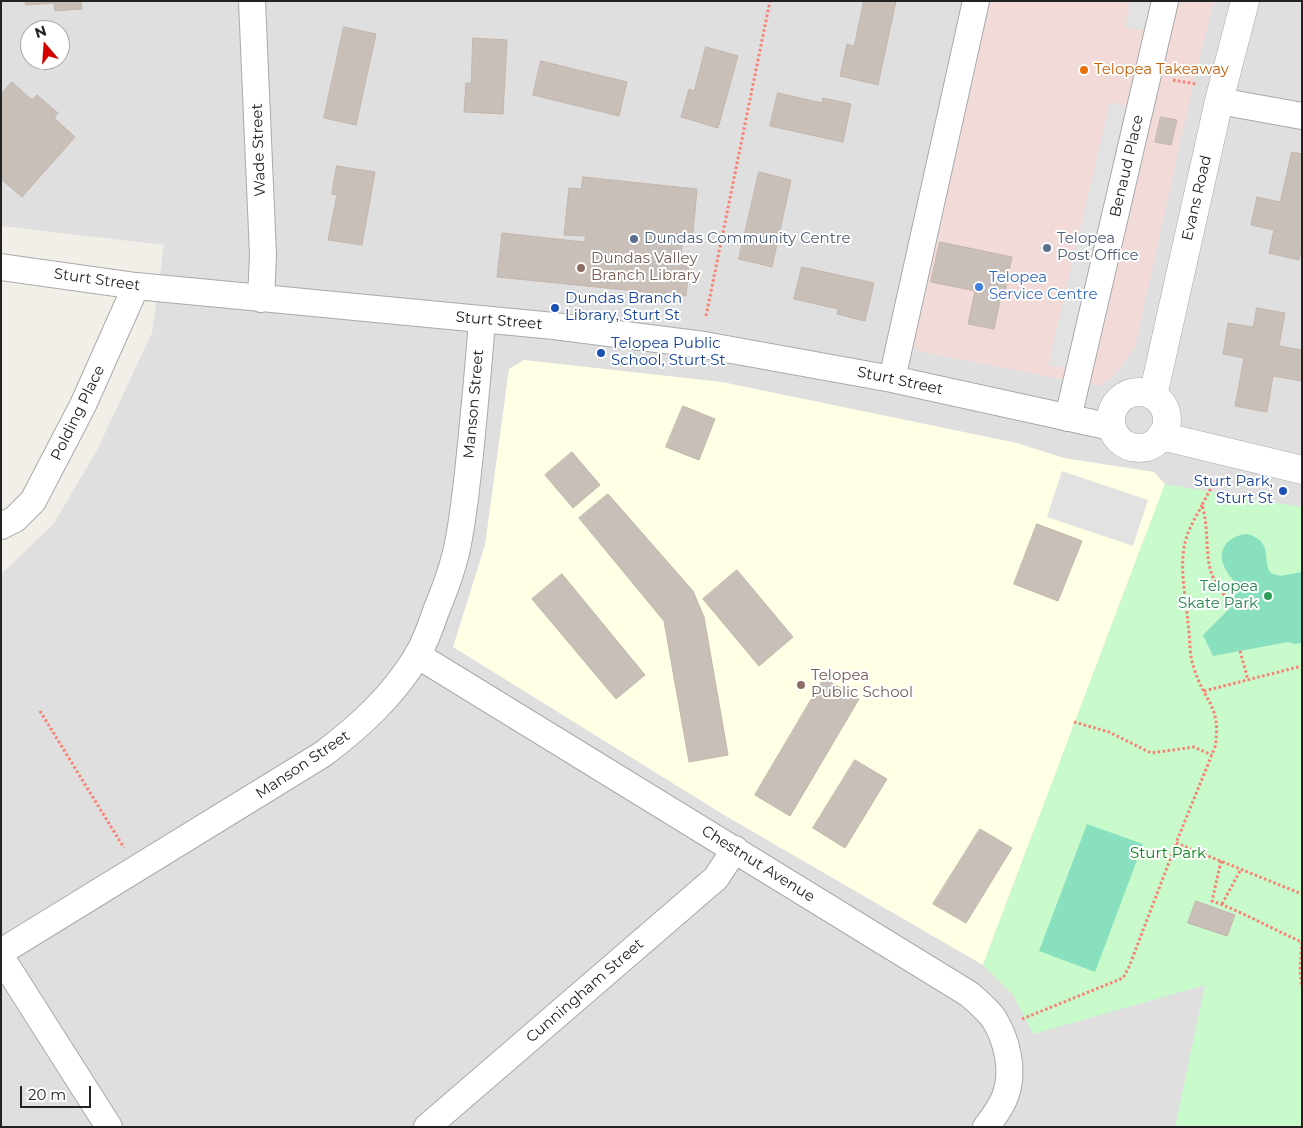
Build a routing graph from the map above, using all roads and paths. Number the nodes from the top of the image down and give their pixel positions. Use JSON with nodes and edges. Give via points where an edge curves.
{"nodes":[{"id":1,"x":252,"y":1,"type":"edge"},
{"id":2,"x":770,"y":1,"type":"edge"},
{"id":3,"x":976,"y":1,"type":"edge"},
{"id":4,"x":1165,"y":1,"type":"edge"},
{"id":5,"x":1245,"y":1,"type":"edge"},
{"id":6,"x":1173,"y":80,"type":"dead end"},
{"id":7,"x":1196,"y":84,"type":"dead end"},
{"id":8,"x":1219,"y":101,"type":"junction"},
{"id":9,"x":1302,"y":116,"type":"edge"},
{"id":10,"x":1,"y":267,"type":"edge"},
{"id":11,"x":136,"y":286,"type":"junction"},
{"id":12,"x":261,"y":299,"type":"junction"},
{"id":13,"x":706,"y":316,"type":"dead end"},
{"id":14,"x":482,"y":320,"type":"junction"},
{"id":15,"x":892,"y":379,"type":"junction"},
{"id":16,"x":1153,"y":396,"type":"junction"},
{"id":17,"x":1068,"y":418,"type":"junction"},
{"id":18,"x":1111,"y":427,"type":"junction"},
{"id":19,"x":1162,"y":436,"type":"junction"},
{"id":20,"x":1302,"y":470,"type":"edge"},
{"id":21,"x":1215,"y":480,"type":"dead end"},
{"id":22,"x":1202,"y":505,"type":"junction"},
{"id":23,"x":1,"y":526,"type":"edge"},
{"id":24,"x":1232,"y":606,"type":"dead end"},
{"id":25,"x":1240,"y":651,"type":"dead end"},
{"id":26,"x":417,"y":655,"type":"junction"},
{"id":27,"x":1302,"y":666,"type":"edge"},
{"id":28,"x":1248,"y":680,"type":"junction"},
{"id":29,"x":1204,"y":691,"type":"junction"},
{"id":30,"x":40,"y":712,"type":"dead end"},
{"id":31,"x":1074,"y":722,"type":"dead end"},
{"id":32,"x":1212,"y":755,"type":"junction"},
{"id":33,"x":1176,"y":844,"type":"junction"},
{"id":34,"x":735,"y":849,"type":"junction"},
{"id":35,"x":1221,"y":861,"type":"junction"},
{"id":36,"x":138,"y":869,"type":"junction"},
{"id":37,"x":1241,"y":869,"type":"junction"},
{"id":38,"x":1302,"y":894,"type":"edge"},
{"id":39,"x":1222,"y":904,"type":"junction"},
{"id":40,"x":1302,"y":942,"type":"edge"},
{"id":41,"x":1,"y":952,"type":"edge"},
{"id":42,"x":1,"y":957,"type":"edge"},
{"id":43,"x":1302,"y":988,"type":"edge"},
{"id":44,"x":998,"y":1028,"type":"junction"},
{"id":45,"x":109,"y":1127,"type":"edge"},
{"id":46,"x":427,"y":1127,"type":"edge"},
{"id":47,"x":986,"y":1127,"type":"edge"}],
"edges":[{"from":1,"to":12,"type":"street","name":"Wade Street","via":[[263,255]]},
{"from":2,"to":13,"type":"path"},
{"from":3,"to":15,"type":"street"},
{"from":4,"to":17,"type":"street","name":"Benaud Place"},
{"from":5,"to":8,"type":"street","name":"Evans Road"},
{"from":6,"to":7,"type":"path"},
{"from":8,"to":9,"type":"street"},
{"from":8,"to":16,"type":"street","name":"Evans Road"},
{"from":10,"to":11,"type":"street","name":"Sturt Street"},
{"from":11,"to":12,"type":"street","name":"Sturt Street"},
{"from":11,"to":23,"type":"street","name":"Polding Place","via":[[84,405],[33,501],[15,519]]},
{"from":12,"to":14,"type":"street","name":"Sturt Street"},
{"from":14,"to":15,"type":"street","name":"Sturt Street","via":[[704,344]]},
{"from":14,"to":26,"type":"street","name":"Manson Street","via":[[468,473],[456,553],[446,587]]},
{"from":15,"to":17,"type":"street","name":"Sturt Street"},
{"from":16,"to":18,"type":"street","via":[[1137,392],[1122,398],[1112,411]]},
{"from":16,"to":19,"type":"street","via":[[1166,414]]},
{"from":17,"to":18,"type":"street","name":"Sturt Street"},
{"from":18,"to":19,"type":"street","via":[[1119,440],[1133,448],[1149,446]]},
{"from":19,"to":20,"type":"street"},
{"from":21,"to":22,"type":"path"},
{"from":22,"to":24,"type":"path","via":[[1211,572]]},
{"from":22,"to":29,"type":"path","via":[[1184,545],[1183,572],[1191,654]]},
{"from":25,"to":28,"type":"path"},
{"from":26,"to":34,"type":"street","name":"Chestnut Avenue"},
{"from":26,"to":36,"type":"street","name":"Manson Street","via":[[379,707],[355,731]]},
{"from":27,"to":28,"type":"path"},
{"from":28,"to":29,"type":"path"},
{"from":29,"to":32,"type":"path","via":[[1215,711],[1217,724]]},
{"from":30,"to":36,"type":"path"},
{"from":31,"to":32,"type":"path","via":[[1109,732],[1151,753],[1194,747]]},
{"from":32,"to":33,"type":"path"},
{"from":33,"to":35,"type":"path"},
{"from":33,"to":44,"type":"path","via":[[1123,978]]},
{"from":34,"to":44,"type":"street","name":"Chestnut Avenue","via":[[969,994],[994,1019]]},
{"from":34,"to":46,"type":"street","name":"Cunningham Street","via":[[716,878]]},
{"from":35,"to":37,"type":"path"},
{"from":35,"to":39,"type":"path","via":[[1212,901]]},
{"from":36,"to":41,"type":"street","name":"Manson Street"},
{"from":37,"to":38,"type":"path"},
{"from":37,"to":39,"type":"path"},
{"from":39,"to":40,"type":"path"},
{"from":40,"to":43,"type":"path"},
{"from":42,"to":45,"type":"street"},
{"from":44,"to":47,"type":"street","name":"Chestnut Avenue","via":[[1009,1056],[1010,1076],[998,1111]]}]}
